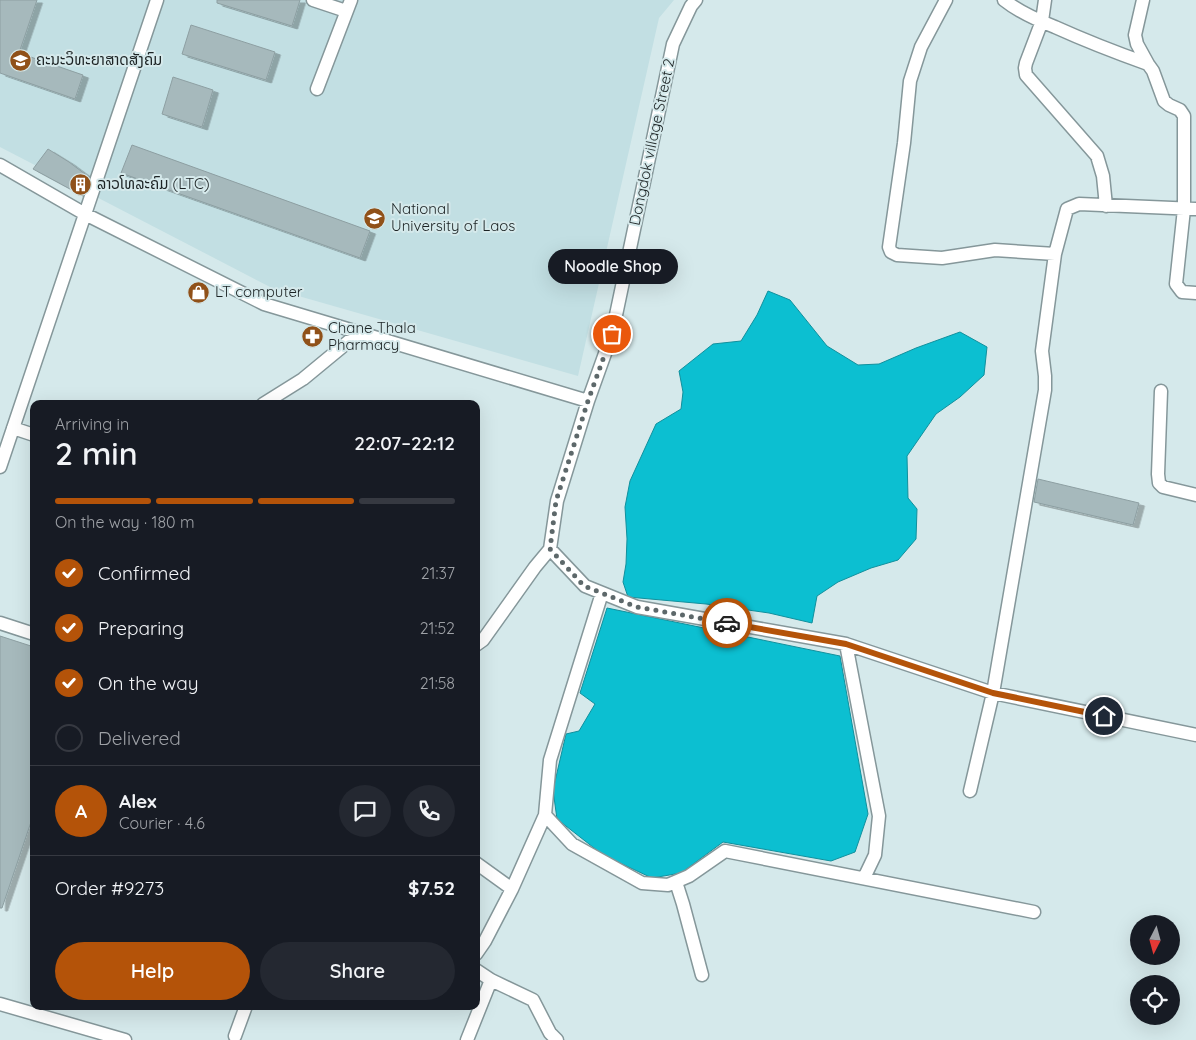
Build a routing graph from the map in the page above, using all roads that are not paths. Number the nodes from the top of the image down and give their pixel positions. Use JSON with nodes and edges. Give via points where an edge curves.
{"nodes":[{"id":1,"x":157,"y":0,"type":"edge"},
{"id":2,"x":314,"y":0,"type":"edge"},
{"id":3,"x":696,"y":0,"type":"edge"},
{"id":4,"x":946,"y":0,"type":"edge"},
{"id":5,"x":1004,"y":0,"type":"edge"},
{"id":6,"x":1045,"y":0,"type":"edge"},
{"id":7,"x":1143,"y":0,"type":"edge"},
{"id":8,"x":348,"y":5,"type":"edge"},
{"id":9,"x":1042,"y":21,"type":"junction"},
{"id":10,"x":1148,"y":64,"type":"junction"},
{"id":11,"x":317,"y":89,"type":"dead end"},
{"id":12,"x":0,"y":166,"type":"edge"},
{"id":13,"x":1106,"y":206,"type":"junction"},
{"id":14,"x":1190,"y":209,"type":"edge"},
{"id":15,"x":85,"y":214,"type":"junction"},
{"id":16,"x":1055,"y":254,"type":"junction"},
{"id":17,"x":1196,"y":293,"type":"edge"},
{"id":18,"x":360,"y":332,"type":"junction"},
{"id":19,"x":1161,"y":391,"type":"dead end"},
{"id":20,"x":269,"y":400,"type":"edge"},
{"id":21,"x":588,"y":401,"type":"junction"},
{"id":22,"x":13,"y":428,"type":"junction"},
{"id":23,"x":30,"y":434,"type":"edge"},
{"id":24,"x":0,"y":467,"type":"edge"},
{"id":25,"x":1196,"y":495,"type":"edge"},
{"id":26,"x":550,"y":549,"type":"junction"},
{"id":27,"x":602,"y":593,"type":"junction"},
{"id":28,"x":0,"y":624,"type":"edge"},
{"id":29,"x":30,"y":633,"type":"edge"},
{"id":30,"x":480,"y":642,"type":"edge"},
{"id":31,"x":846,"y":644,"type":"junction"},
{"id":32,"x":993,"y":693,"type":"junction"},
{"id":33,"x":1196,"y":735,"type":"edge"},
{"id":34,"x":970,"y":791,"type":"dead end"},
{"id":35,"x":545,"y":815,"type":"junction"},
{"id":36,"x":480,"y":866,"type":"edge"},
{"id":37,"x":864,"y":878,"type":"junction"},
{"id":38,"x":676,"y":882,"type":"junction"},
{"id":39,"x":512,"y":889,"type":"junction"},
{"id":40,"x":1034,"y":912,"type":"dead end"},
{"id":41,"x":480,"y":948,"type":"edge"},
{"id":42,"x":480,"y":973,"type":"edge"},
{"id":43,"x":702,"y":974,"type":"dead end"},
{"id":44,"x":491,"y":980,"type":"junction"},
{"id":45,"x":0,"y":1004,"type":"edge"},
{"id":46,"x":480,"y":1008,"type":"edge"},
{"id":47,"x":245,"y":1010,"type":"edge"},
{"id":48,"x":479,"y":1010,"type":"edge"},
{"id":49,"x":235,"y":1036,"type":"dead end"},
{"id":50,"x":125,"y":1040,"type":"edge"},
{"id":51,"x":467,"y":1040,"type":"edge"},
{"id":52,"x":557,"y":1040,"type":"edge"}],
"edges":[{"from":1,"to":15,"type":"street"},
{"from":2,"to":8,"type":"street"},
{"from":3,"to":21,"type":"street","name":"Dongdok village Street 2","via":[[690,6],[673,44],[612,334]]},
{"from":4,"to":16,"type":"street","via":[[921,47],[910,82],[889,247],[891,252],[942,258],[995,250]]},
{"from":5,"to":9,"type":"street"},
{"from":6,"to":9,"type":"street"},
{"from":7,"to":10,"type":"street","via":[[1135,35]]},
{"from":8,"to":11,"type":"street"},
{"from":9,"to":10,"type":"street"},
{"from":9,"to":13,"type":"street","via":[[1026,63],[1026,75],[1097,156]]},
{"from":10,"to":14,"type":"street","via":[[1164,101],[1184,116]]},
{"from":12,"to":15,"type":"street"},
{"from":13,"to":14,"type":"street"},
{"from":13,"to":16,"type":"street","via":[[1078,204],[1067,209]]},
{"from":14,"to":17,"type":"street","via":[[1176,284],[1182,292]]},
{"from":15,"to":18,"type":"street","via":[[264,304]]},
{"from":15,"to":22,"type":"street"},
{"from":16,"to":32,"type":"street","via":[[1042,351],[1045,390]]},
{"from":18,"to":20,"type":"street","via":[[303,379]]},
{"from":18,"to":21,"type":"street"},
{"from":19,"to":25,"type":"street","via":[[1160,483],[1163,487]]},
{"from":21,"to":26,"type":"street","name":"Dongdok village Street 2","via":[[556,501]]},
{"from":22,"to":23,"type":"street"},
{"from":22,"to":24,"type":"street"},
{"from":26,"to":27,"type":"street","via":[[584,586]]},
{"from":26,"to":30,"type":"street"},
{"from":27,"to":31,"type":"street","via":[[637,607]]},
{"from":27,"to":35,"type":"street","via":[[550,760]]},
{"from":28,"to":29,"type":"street"},
{"from":31,"to":32,"type":"street"},
{"from":31,"to":37,"type":"street","via":[[879,816],[875,854]]},
{"from":32,"to":33,"type":"street"},
{"from":32,"to":34,"type":"street"},
{"from":35,"to":38,"type":"street","via":[[572,844],[642,883],[668,885]]},
{"from":35,"to":39,"type":"street"},
{"from":36,"to":39,"type":"street"},
{"from":37,"to":38,"type":"street","via":[[725,851]]},
{"from":37,"to":40,"type":"street"},
{"from":38,"to":43,"type":"street"},
{"from":39,"to":41,"type":"street"},
{"from":42,"to":44,"type":"street"},
{"from":44,"to":46,"type":"street"},
{"from":44,"to":52,"type":"street","via":[[533,1000]]},
{"from":45,"to":50,"type":"street"},
{"from":47,"to":49,"type":"street"},
{"from":48,"to":51,"type":"street"}]}
